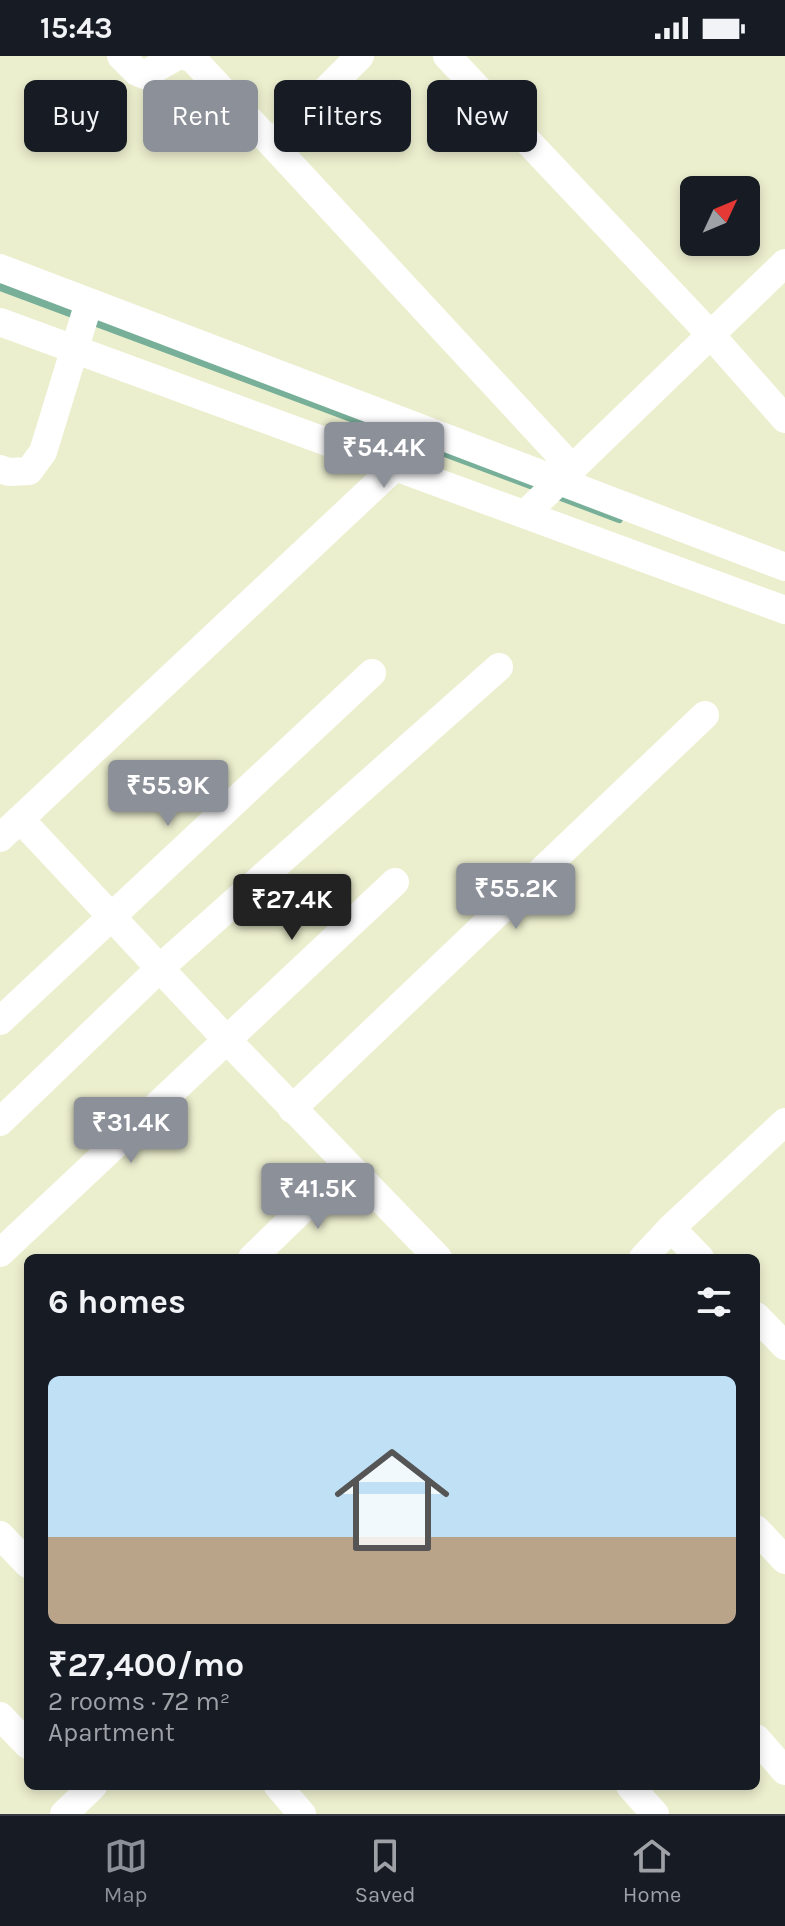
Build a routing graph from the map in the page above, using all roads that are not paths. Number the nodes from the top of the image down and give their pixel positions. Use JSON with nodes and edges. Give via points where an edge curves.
{"nodes":[{"id":1,"x":121,"y":56,"type":"edge"},
{"id":2,"x":177,"y":56,"type":"edge"},
{"id":3,"x":186,"y":56,"type":"edge"},
{"id":4,"x":360,"y":56,"type":"edge"},
{"id":5,"x":447,"y":56,"type":"edge"},
{"id":6,"x":272,"y":144,"type":"junction"},
{"id":7,"x":784,"y":267,"type":"edge"},
{"id":8,"x":0,"y":268,"type":"edge"},
{"id":9,"x":0,"y":322,"type":"edge"},
{"id":10,"x":83,"y":324,"type":"junction"},
{"id":11,"x":710,"y":334,"type":"junction"},
{"id":12,"x":785,"y":419,"type":"edge"},
{"id":13,"x":405,"y":444,"type":"junction"},
{"id":14,"x":0,"y":469,"type":"edge"},
{"id":15,"x":550,"y":491,"type":"junction"},
{"id":16,"x":785,"y":567,"type":"edge"},
{"id":17,"x":785,"y":610,"type":"edge"},
{"id":18,"x":499,"y":667,"type":"dead end"},
{"id":19,"x":372,"y":673,"type":"dead end"},
{"id":20,"x":705,"y":715,"type":"dead end"},
{"id":21,"x":10,"y":829,"type":"edge"},
{"id":22,"x":395,"y":882,"type":"dead end"},
{"id":23,"x":111,"y":916,"type":"junction"},
{"id":24,"x":160,"y":968,"type":"junction"},
{"id":25,"x":0,"y":1021,"type":"edge"},
{"id":26,"x":226,"y":1039,"type":"junction"},
{"id":27,"x":292,"y":1109,"type":"junction"},
{"id":28,"x":0,"y":1122,"type":"edge"},
{"id":29,"x":785,"y":1122,"type":"edge"},
{"id":30,"x":347,"y":1166,"type":"junction"},
{"id":31,"x":671,"y":1228,"type":"junction"},
{"id":32,"x":0,"y":1253,"type":"edge"},
{"id":33,"x":256,"y":1254,"type":"edge"},
{"id":34,"x":434,"y":1254,"type":"edge"},
{"id":35,"x":647,"y":1254,"type":"edge"},
{"id":36,"x":696,"y":1254,"type":"edge"},
{"id":37,"x":760,"y":1320,"type":"edge"},
{"id":38,"x":785,"y":1346,"type":"edge"},
{"id":39,"x":760,"y":1533,"type":"edge"},
{"id":40,"x":0,"y":1535,"type":"edge"},
{"id":41,"x":24,"y":1560,"type":"edge"},
{"id":42,"x":785,"y":1560,"type":"edge"},
{"id":43,"x":0,"y":1716,"type":"edge"},
{"id":44,"x":24,"y":1741,"type":"edge"},
{"id":45,"x":760,"y":1743,"type":"edge"},
{"id":46,"x":785,"y":1771,"type":"edge"},
{"id":47,"x":281,"y":1790,"type":"edge"},
{"id":48,"x":634,"y":1790,"type":"edge"},
{"id":49,"x":302,"y":1814,"type":"edge"},
{"id":50,"x":655,"y":1814,"type":"edge"}],
"edges":[{"from":1,"to":2,"type":"street","via":[[144,75]]},
{"from":3,"to":6,"type":"street"},
{"from":4,"to":6,"type":"street"},
{"from":5,"to":11,"type":"street"},
{"from":6,"to":15,"type":"street"},
{"from":7,"to":11,"type":"street"},
{"from":8,"to":10,"type":"street"},
{"from":9,"to":10,"type":"street"},
{"from":10,"to":13,"type":"street"},
{"from":10,"to":13,"type":"street"},
{"from":10,"to":14,"type":"street","via":[[43,452],[29,471]]},
{"from":11,"to":12,"type":"street"},
{"from":11,"to":15,"type":"street"},
{"from":13,"to":15,"type":"street"},
{"from":13,"to":15,"type":"street"},
{"from":13,"to":21,"type":"street"},
{"from":15,"to":16,"type":"street"},
{"from":15,"to":17,"type":"street"},
{"from":18,"to":24,"type":"street"},
{"from":19,"to":23,"type":"street"},
{"from":20,"to":27,"type":"street"},
{"from":21,"to":23,"type":"street"},
{"from":22,"to":26,"type":"street"},
{"from":23,"to":24,"type":"street"},
{"from":23,"to":25,"type":"street"},
{"from":24,"to":26,"type":"street"},
{"from":24,"to":28,"type":"street"},
{"from":26,"to":27,"type":"street"},
{"from":26,"to":32,"type":"street"},
{"from":27,"to":30,"type":"street"},
{"from":29,"to":31,"type":"street"},
{"from":30,"to":33,"type":"street"},
{"from":30,"to":34,"type":"street"},
{"from":31,"to":35,"type":"street"},
{"from":31,"to":36,"type":"street"},
{"from":37,"to":38,"type":"street"},
{"from":39,"to":42,"type":"street"},
{"from":40,"to":41,"type":"street"},
{"from":43,"to":44,"type":"street"},
{"from":45,"to":46,"type":"street"},
{"from":47,"to":49,"type":"street"},
{"from":48,"to":50,"type":"street"}]}
